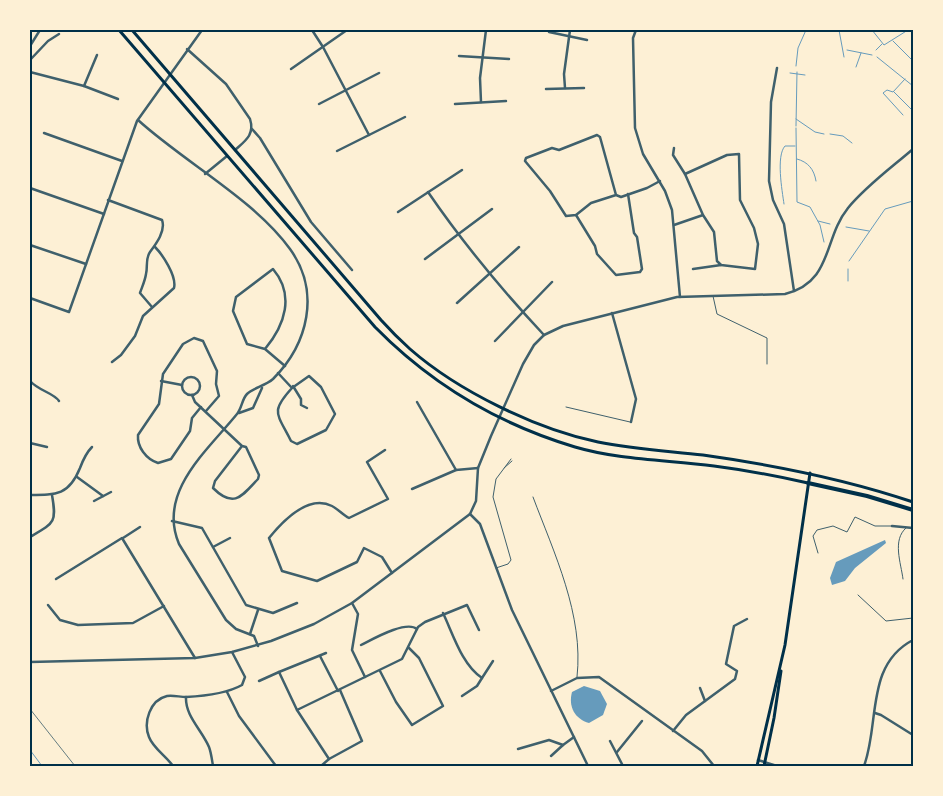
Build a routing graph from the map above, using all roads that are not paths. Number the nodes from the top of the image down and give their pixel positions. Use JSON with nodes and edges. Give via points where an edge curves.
{"nodes":[{"id":1,"x":40,"y":30,"type":"edge"},
{"id":2,"x":119,"y":30,"type":"edge"},
{"id":3,"x":132,"y":30,"type":"edge"},
{"id":4,"x":202,"y":30,"type":"edge"},
{"id":5,"x":312,"y":30,"type":"edge"},
{"id":6,"x":347,"y":30,"type":"edge"},
{"id":7,"x":486,"y":30,"type":"edge"},
{"id":8,"x":570,"y":30,"type":"edge"},
{"id":9,"x":636,"y":30,"type":"edge"},
{"id":10,"x":549,"y":32,"type":"dead end"},
{"id":11,"x":59,"y":34,"type":"dead end"},
{"id":12,"x":569,"y":36,"type":"junction"},
{"id":13,"x":587,"y":40,"type":"dead end"},
{"id":14,"x":30,"y":46,"type":"edge"},
{"id":15,"x":323,"y":47,"type":"junction"},
{"id":16,"x":187,"y":49,"type":"junction"},
{"id":17,"x":96,"y":55,"type":"dead end"},
{"id":18,"x":459,"y":56,"type":"dead end"},
{"id":19,"x":482,"y":58,"type":"junction"},
{"id":20,"x":30,"y":60,"type":"edge"},
{"id":21,"x":509,"y":60,"type":"dead end"},
{"id":22,"x":777,"y":68,"type":"dead end"},
{"id":23,"x":291,"y":69,"type":"dead end"},
{"id":24,"x":30,"y":72,"type":"edge"},
{"id":25,"x":379,"y":73,"type":"dead end"},
{"id":26,"x":84,"y":86,"type":"junction"},
{"id":27,"x":565,"y":88,"type":"junction"},
{"id":28,"x":584,"y":88,"type":"dead end"},
{"id":29,"x":346,"y":89,"type":"junction"},
{"id":30,"x":546,"y":89,"type":"dead end"},
{"id":31,"x":118,"y":99,"type":"dead end"},
{"id":32,"x":506,"y":101,"type":"dead end"},
{"id":33,"x":481,"y":102,"type":"junction"},
{"id":34,"x":319,"y":104,"type":"dead end"},
{"id":35,"x":455,"y":104,"type":"dead end"},
{"id":36,"x":405,"y":117,"type":"dead end"},
{"id":37,"x":138,"y":120,"type":"junction"},
{"id":38,"x":252,"y":129,"type":"junction"},
{"id":39,"x":44,"y":133,"type":"dead end"},
{"id":40,"x":370,"y":136,"type":"junction"},
{"id":41,"x":674,"y":148,"type":"dead end"},
{"id":42,"x":913,"y":149,"type":"edge"},
{"id":43,"x":234,"y":150,"type":"junction"},
{"id":44,"x":337,"y":151,"type":"dead end"},
{"id":45,"x":227,"y":156,"type":"junction"},
{"id":46,"x":122,"y":161,"type":"junction"},
{"id":47,"x":462,"y":170,"type":"dead end"},
{"id":48,"x":205,"y":174,"type":"junction"},
{"id":49,"x":685,"y":174,"type":"junction"},
{"id":50,"x":660,"y":181,"type":"junction"},
{"id":51,"x":30,"y":188,"type":"edge"},
{"id":52,"x":428,"y":192,"type":"junction"},
{"id":53,"x":616,"y":194,"type":"junction"},
{"id":54,"x":628,"y":194,"type":"junction"},
{"id":55,"x":108,"y":200,"type":"junction"},
{"id":56,"x":492,"y":209,"type":"dead end"},
{"id":57,"x":398,"y":212,"type":"dead end"},
{"id":58,"x":104,"y":214,"type":"junction"},
{"id":59,"x":576,"y":215,"type":"junction"},
{"id":60,"x":702,"y":215,"type":"junction"},
{"id":61,"x":674,"y":225,"type":"junction"},
{"id":62,"x":457,"y":234,"type":"junction"},
{"id":63,"x":30,"y":245,"type":"edge"},
{"id":64,"x":156,"y":247,"type":"junction"},
{"id":65,"x":519,"y":247,"type":"dead end"},
{"id":66,"x":426,"y":259,"type":"dead end"},
{"id":67,"x":86,"y":264,"type":"junction"},
{"id":68,"x":721,"y":265,"type":"junction"},
{"id":69,"x":693,"y":269,"type":"dead end"},
{"id":70,"x":352,"y":270,"type":"dead end"},
{"id":71,"x":488,"y":273,"type":"junction"},
{"id":72,"x":552,"y":282,"type":"dead end"},
{"id":73,"x":794,"y":291,"type":"junction"},
{"id":74,"x":713,"y":295,"type":"junction"},
{"id":75,"x":680,"y":296,"type":"junction"},
{"id":76,"x":30,"y":298,"type":"edge"},
{"id":77,"x":458,"y":303,"type":"dead end"},
{"id":78,"x":152,"y":307,"type":"junction"},
{"id":79,"x":522,"y":312,"type":"junction"},
{"id":80,"x":612,"y":312,"type":"junction"},
{"id":81,"x":544,"y":335,"type":"junction"},
{"id":82,"x":496,"y":340,"type":"dead end"},
{"id":83,"x":265,"y":349,"type":"junction"},
{"id":84,"x":112,"y":362,"type":"dead end"},
{"id":85,"x":767,"y":364,"type":"dead end"},
{"id":86,"x":285,"y":366,"type":"junction"},
{"id":87,"x":278,"y":373,"type":"junction"},
{"id":88,"x":30,"y":381,"type":"edge"},
{"id":89,"x":161,"y":381,"type":"junction"},
{"id":90,"x":182,"y":385,"type":"junction"},
{"id":91,"x":263,"y":387,"type":"junction"},
{"id":92,"x":293,"y":387,"type":"junction"},
{"id":93,"x":192,"y":395,"type":"junction"},
{"id":94,"x":60,"y":401,"type":"dead end"},
{"id":95,"x":417,"y":402,"type":"dead end"},
{"id":96,"x":201,"y":407,"type":"junction"},
{"id":97,"x":566,"y":407,"type":"dead end"},
{"id":98,"x":307,"y":408,"type":"dead end"},
{"id":99,"x":503,"y":408,"type":"junction"},
{"id":100,"x":206,"y":411,"type":"junction"},
{"id":101,"x":237,"y":414,"type":"junction"},
{"id":102,"x":498,"y":418,"type":"junction"},
{"id":103,"x":630,"y":422,"type":"joint"},
{"id":104,"x":224,"y":428,"type":"junction"},
{"id":105,"x":30,"y":444,"type":"edge"},
{"id":106,"x":242,"y":446,"type":"junction"},
{"id":107,"x":92,"y":447,"type":"dead end"},
{"id":108,"x":47,"y":448,"type":"dead end"},
{"id":109,"x":384,"y":450,"type":"dead end"},
{"id":110,"x":511,"y":460,"type":"dead end"},
{"id":111,"x":478,"y":468,"type":"junction"},
{"id":112,"x":456,"y":470,"type":"junction"},
{"id":113,"x":810,"y":473,"type":"junction"},
{"id":114,"x":77,"y":477,"type":"junction"},
{"id":115,"x":808,"y":483,"type":"junction"},
{"id":116,"x":412,"y":489,"type":"dead end"},
{"id":117,"x":110,"y":492,"type":"dead end"},
{"id":118,"x":30,"y":495,"type":"edge"},
{"id":119,"x":52,"y":495,"type":"junction"},
{"id":120,"x":103,"y":496,"type":"junction"},
{"id":121,"x":533,"y":496,"type":"dead end"},
{"id":122,"x":94,"y":501,"type":"dead end"},
{"id":123,"x":913,"y":502,"type":"edge"},
{"id":124,"x":913,"y":510,"type":"edge"},
{"id":125,"x":470,"y":514,"type":"junction"},
{"id":126,"x":172,"y":521,"type":"junction"},
{"id":127,"x":892,"y":526,"type":"joint"},
{"id":128,"x":140,"y":527,"type":"dead end"},
{"id":129,"x":907,"y":528,"type":"junction"},
{"id":130,"x":913,"y":528,"type":"edge"},
{"id":131,"x":30,"y":537,"type":"edge"},
{"id":132,"x":122,"y":538,"type":"junction"},
{"id":133,"x":230,"y":538,"type":"dead end"},
{"id":134,"x":212,"y":547,"type":"junction"},
{"id":135,"x":818,"y":553,"type":"dead end"},
{"id":136,"x":496,"y":568,"type":"junction"},
{"id":137,"x":392,"y":573,"type":"junction"},
{"id":138,"x":56,"y":579,"type":"dead end"},
{"id":139,"x":903,"y":579,"type":"dead end"},
{"id":140,"x":858,"y":595,"type":"dead end"},
{"id":141,"x":297,"y":603,"type":"dead end"},
{"id":142,"x":352,"y":603,"type":"junction"},
{"id":143,"x":48,"y":605,"type":"dead end"},
{"id":144,"x":164,"y":606,"type":"junction"},
{"id":145,"x":258,"y":610,"type":"junction"},
{"id":146,"x":443,"y":613,"type":"junction"},
{"id":147,"x":913,"y":618,"type":"edge"},
{"id":148,"x":746,"y":619,"type":"dead end"},
{"id":149,"x":417,"y":629,"type":"junction"},
{"id":150,"x":479,"y":630,"type":"dead end"},
{"id":151,"x":250,"y":634,"type":"junction"},
{"id":152,"x":913,"y":640,"type":"edge"},
{"id":153,"x":360,"y":645,"type":"dead end"},
{"id":154,"x":258,"y":646,"type":"junction"},
{"id":155,"x":409,"y":648,"type":"junction"},
{"id":156,"x":232,"y":652,"type":"junction"},
{"id":157,"x":326,"y":653,"type":"dead end"},
{"id":158,"x":320,"y":656,"type":"junction"},
{"id":159,"x":195,"y":658,"type":"junction"},
{"id":160,"x":493,"y":661,"type":"dead end"},
{"id":161,"x":30,"y":662,"type":"edge"},
{"id":162,"x":781,"y":666,"type":"junction"},
{"id":163,"x":380,"y":670,"type":"junction"},
{"id":164,"x":279,"y":672,"type":"junction"},
{"id":165,"x":365,"y":677,"type":"junction"},
{"id":166,"x":482,"y":678,"type":"junction"},
{"id":167,"x":577,"y":678,"type":"junction"},
{"id":168,"x":259,"y":681,"type":"dead end"},
{"id":169,"x":700,"y":688,"type":"dead end"},
{"id":170,"x":551,"y":690,"type":"junction"},
{"id":171,"x":339,"y":691,"type":"junction"},
{"id":172,"x":227,"y":692,"type":"junction"},
{"id":173,"x":462,"y":696,"type":"dead end"},
{"id":174,"x":186,"y":697,"type":"junction"},
{"id":175,"x":705,"y":702,"type":"junction"},
{"id":176,"x":297,"y":710,"type":"junction"},
{"id":177,"x":875,"y":713,"type":"junction"},
{"id":178,"x":642,"y":721,"type":"dead end"},
{"id":179,"x":673,"y":731,"type":"junction"},
{"id":180,"x":913,"y":735,"type":"edge"},
{"id":181,"x":574,"y":737,"type":"junction"},
{"id":182,"x":367,"y":740,"type":"dead end"},
{"id":183,"x":362,"y":741,"type":"junction"},
{"id":184,"x":610,"y":741,"type":"dead end"},
{"id":185,"x":562,"y":744,"type":"junction"},
{"id":186,"x":518,"y":749,"type":"dead end"},
{"id":187,"x":616,"y":752,"type":"junction"},
{"id":188,"x":551,"y":756,"type":"dead end"},
{"id":189,"x":328,"y":759,"type":"junction"},
{"id":190,"x":758,"y":760,"type":"junction"},
{"id":191,"x":764,"y":764,"type":"edge"},
{"id":192,"x":173,"y":766,"type":"edge"},
{"id":193,"x":214,"y":766,"type":"edge"},
{"id":194,"x":276,"y":766,"type":"edge"},
{"id":195,"x":321,"y":766,"type":"edge"},
{"id":196,"x":588,"y":766,"type":"edge"},
{"id":197,"x":623,"y":766,"type":"edge"},
{"id":198,"x":714,"y":766,"type":"edge"},
{"id":199,"x":757,"y":766,"type":"edge"},
{"id":200,"x":777,"y":766,"type":"edge"},
{"id":201,"x":864,"y":766,"type":"edge"}],
"edges":[{"from":1,"to":14,"type":"street"},
{"from":2,"to":45,"type":"main road"},
{"from":3,"to":43,"type":"main road"},
{"from":4,"to":16,"type":"street"},
{"from":5,"to":15,"type":"street"},
{"from":6,"to":15,"type":"street"},
{"from":7,"to":19,"type":"street"},
{"from":8,"to":12,"type":"street"},
{"from":9,"to":50,"type":"street","via":[[633,38],[635,128],[643,154]]},
{"from":10,"to":12,"type":"street"},
{"from":11,"to":20,"type":"street","via":[[40,47]]},
{"from":12,"to":13,"type":"street"},
{"from":12,"to":27,"type":"street"},
{"from":15,"to":23,"type":"street"},
{"from":15,"to":29,"type":"street"},
{"from":16,"to":37,"type":"street"},
{"from":16,"to":38,"type":"street","via":[[226,84],[250,119]]},
{"from":17,"to":26,"type":"street"},
{"from":18,"to":19,"type":"street"},
{"from":19,"to":21,"type":"street"},
{"from":19,"to":33,"type":"street"},
{"from":22,"to":73,"type":"street","via":[[771,102],[769,181],[784,224]]},
{"from":24,"to":26,"type":"street"},
{"from":25,"to":29,"type":"street"},
{"from":26,"to":31,"type":"street"},
{"from":27,"to":28,"type":"street"},
{"from":27,"to":30,"type":"street"},
{"from":29,"to":34,"type":"street"},
{"from":29,"to":40,"type":"street"},
{"from":32,"to":33,"type":"street"},
{"from":33,"to":35,"type":"street"},
{"from":36,"to":40,"type":"street"},
{"from":37,"to":46,"type":"street"},
{"from":37,"to":48,"type":"street"},
{"from":38,"to":43,"type":"street","via":[[248,138]]},
{"from":38,"to":70,"type":"street","via":[[311,222]]},
{"from":39,"to":46,"type":"street"},
{"from":40,"to":44,"type":"street"},
{"from":41,"to":49,"type":"street","via":[[673,155]]},
{"from":42,"to":73,"type":"street","via":[[847,209],[824,264],[812,280]]},
{"from":43,"to":99,"type":"main road","via":[[332,265],[411,350],[471,391]]},
{"from":45,"to":48,"type":"street"},
{"from":45,"to":102,"type":"main road","via":[[302,246],[398,350],[442,385]]},
{"from":46,"to":55,"type":"street"},
{"from":47,"to":52,"type":"street"},
{"from":48,"to":86,"type":"street","via":[[274,230],[290,248],[303,272],[307,291],[307,323],[298,347]]},
{"from":49,"to":60,"type":"street"},
{"from":49,"to":68,"type":"street","via":[[727,155],[739,154],[740,200],[758,244],[755,269]]},
{"from":50,"to":54,"type":"street"},
{"from":50,"to":61,"type":"street","via":[[669,200]]},
{"from":51,"to":58,"type":"street"},
{"from":52,"to":57,"type":"street"},
{"from":52,"to":62,"type":"street"},
{"from":53,"to":54,"type":"street","via":[[621,197]]},
{"from":53,"to":59,"type":"street","via":[[591,203]]},
{"from":53,"to":59,"type":"street","via":[[597,135],[559,150],[552,148],[526,158],[525,161],[566,216]]},
{"from":54,"to":59,"type":"street","via":[[640,272],[616,275],[597,254]]},
{"from":55,"to":58,"type":"street"},
{"from":55,"to":64,"type":"street","via":[[160,218],[163,224]]},
{"from":56,"to":62,"type":"street"},
{"from":58,"to":67,"type":"street"},
{"from":60,"to":61,"type":"street"},
{"from":60,"to":68,"type":"street","via":[[714,232]]},
{"from":61,"to":75,"type":"street"},
{"from":62,"to":66,"type":"street"},
{"from":62,"to":71,"type":"street"},
{"from":63,"to":67,"type":"street"},
{"from":64,"to":78,"type":"street","via":[[150,252],[145,266],[147,273],[140,293]]},
{"from":64,"to":78,"type":"street","via":[[164,257],[175,284]]},
{"from":65,"to":71,"type":"street"},
{"from":67,"to":76,"type":"street","via":[[69,312]]},
{"from":68,"to":69,"type":"street"},
{"from":71,"to":77,"type":"street"},
{"from":71,"to":79,"type":"street"},
{"from":72,"to":79,"type":"street"},
{"from":73,"to":74,"type":"street","via":[[785,294]]},
{"from":74,"to":75,"type":"street"},
{"from":74,"to":85,"type":"lane","via":[[717,314],[767,338]]},
{"from":75,"to":80,"type":"street"},
{"from":78,"to":84,"type":"street","via":[[142,316],[139,330],[122,356]]},
{"from":79,"to":81,"type":"street"},
{"from":79,"to":82,"type":"street"},
{"from":80,"to":81,"type":"street","via":[[556,328]]},
{"from":80,"to":103,"type":"street","via":[[636,399]]},
{"from":81,"to":99,"type":"street","via":[[526,357]]},
{"from":83,"to":83,"type":"street","via":[[248,344],[233,310],[236,297],[273,269],[287,298],[282,324]]},
{"from":83,"to":86,"type":"street"},
{"from":86,"to":87,"type":"street"},
{"from":87,"to":91,"type":"street"},
{"from":87,"to":92,"type":"street"},
{"from":88,"to":94,"type":"street","via":[[40,391],[56,396]]},
{"from":89,"to":90,"type":"street"},
{"from":89,"to":96,"type":"street","via":[[159,404],[138,435],[146,456],[153,462],[163,463],[171,459]]},
{"from":89,"to":100,"type":"street","via":[[184,344],[194,338],[200,339],[217,371],[216,384],[220,393]]},
{"from":90,"to":93,"type":"street","via":[[184,393]]},
{"from":90,"to":93,"type":"street","via":[[188,377],[199,380],[200,389]]},
{"from":91,"to":101,"type":"street","via":[[246,395]]},
{"from":91,"to":101,"type":"street","via":[[253,408]]},
{"from":92,"to":92,"type":"street","via":[[278,404],[277,411],[291,441],[297,444],[326,430],[335,414],[321,387],[309,376]]},
{"from":92,"to":98,"type":"street"},
{"from":93,"to":96,"type":"street"},
{"from":95,"to":112,"type":"street"},
{"from":96,"to":100,"type":"street"},
{"from":97,"to":103,"type":"lane"},
{"from":99,"to":102,"type":"street"},
{"from":99,"to":113,"type":"main road","via":[[547,427],[599,442]]},
{"from":100,"to":104,"type":"street"},
{"from":101,"to":104,"type":"street"},
{"from":102,"to":111,"type":"street"},
{"from":102,"to":115,"type":"main road","via":[[575,447],[749,471]]},
{"from":104,"to":106,"type":"street"},
{"from":104,"to":126,"type":"street","via":[[182,485],[174,503]]},
{"from":105,"to":108,"type":"street"},
{"from":106,"to":106,"type":"street","via":[[213,488],[220,495],[235,500],[259,475],[246,447]]},
{"from":107,"to":114,"type":"street"},
{"from":109,"to":137,"type":"street","via":[[367,462],[388,499],[348,518],[331,506],[314,504],[286,518],[269,538],[282,571],[317,581],[357,562],[364,548],[382,557]]},
{"from":110,"to":136,"type":"lane","via":[[495,482],[493,501],[512,556],[508,564]]},
{"from":111,"to":112,"type":"street"},
{"from":111,"to":125,"type":"street","via":[[476,501]]},
{"from":112,"to":116,"type":"street"},
{"from":113,"to":115,"type":"main road"},
{"from":113,"to":123,"type":"main road"},
{"from":114,"to":119,"type":"street","via":[[67,488]]},
{"from":114,"to":120,"type":"street"},
{"from":115,"to":124,"type":"highway"},
{"from":115,"to":162,"type":"main road"},
{"from":117,"to":120,"type":"street"},
{"from":118,"to":119,"type":"street"},
{"from":119,"to":131,"type":"street","via":[[56,514],[53,522]]},
{"from":120,"to":122,"type":"street"},
{"from":121,"to":167,"type":"lane","via":[[571,602]]},
{"from":125,"to":136,"type":"street","via":[[480,524]]},
{"from":125,"to":137,"type":"street"},
{"from":126,"to":134,"type":"street","via":[[202,528]]},
{"from":126,"to":151,"type":"street","via":[[179,544],[226,620],[236,629]]},
{"from":127,"to":129,"type":"street"},
{"from":127,"to":135,"type":"lane","via":[[875,526],[855,517],[847,532],[833,526],[816,530],[813,536]]},
{"from":128,"to":132,"type":"street"},
{"from":129,"to":130,"type":"street"},
{"from":129,"to":139,"type":"lane","via":[[899,536],[898,544]]},
{"from":132,"to":138,"type":"street"},
{"from":132,"to":144,"type":"street"},
{"from":133,"to":134,"type":"street"},
{"from":134,"to":145,"type":"street","via":[[246,605]]},
{"from":136,"to":170,"type":"street","via":[[512,610]]},
{"from":137,"to":142,"type":"street"},
{"from":140,"to":147,"type":"lane","via":[[886,621]]},
{"from":141,"to":145,"type":"street","via":[[273,613]]},
{"from":142,"to":154,"type":"street","via":[[314,624]]},
{"from":142,"to":165,"type":"street","via":[[358,614],[352,650]]},
{"from":143,"to":144,"type":"street","via":[[60,620],[78,625],[133,623]]},
{"from":144,"to":159,"type":"street"},
{"from":145,"to":151,"type":"street"},
{"from":146,"to":149,"type":"street"},
{"from":146,"to":150,"type":"street","via":[[467,604]]},
{"from":146,"to":166,"type":"street","via":[[464,658]]},
{"from":148,"to":175,"type":"street","via":[[734,626],[726,664],[738,671],[737,676]]},
{"from":149,"to":153,"type":"street","via":[[404,626]]},
{"from":149,"to":155,"type":"street"},
{"from":151,"to":154,"type":"street"},
{"from":152,"to":177,"type":"street","via":[[894,654],[885,666],[879,681]]},
{"from":154,"to":156,"type":"street"},
{"from":155,"to":163,"type":"street","via":[[398,662]]},
{"from":155,"to":163,"type":"street","via":[[419,658],[444,706],[412,725]]},
{"from":156,"to":159,"type":"street"},
{"from":156,"to":172,"type":"street","via":[[245,681]]},
{"from":157,"to":158,"type":"street"},
{"from":158,"to":164,"type":"street"},
{"from":158,"to":171,"type":"street"},
{"from":159,"to":161,"type":"street"},
{"from":160,"to":166,"type":"street"},
{"from":162,"to":190,"type":"main road"},
{"from":162,"to":191,"type":"main road"},
{"from":163,"to":165,"type":"street"},
{"from":164,"to":168,"type":"street"},
{"from":164,"to":176,"type":"street"},
{"from":165,"to":171,"type":"street"},
{"from":166,"to":173,"type":"street","via":[[477,686]]},
{"from":167,"to":170,"type":"street"},
{"from":167,"to":179,"type":"street","via":[[592,676],[602,679]]},
{"from":169,"to":175,"type":"street"},
{"from":170,"to":181,"type":"street"},
{"from":171,"to":176,"type":"street"},
{"from":171,"to":183,"type":"street"},
{"from":172,"to":174,"type":"street"},
{"from":172,"to":194,"type":"street","via":[[239,716]]},
{"from":174,"to":192,"type":"street","via":[[168,696],[159,700],[146,718],[149,739]]},
{"from":174,"to":193,"type":"street","via":[[193,721],[209,747]]},
{"from":175,"to":179,"type":"street","via":[[683,718]]},
{"from":176,"to":189,"type":"street"},
{"from":177,"to":180,"type":"street"},
{"from":177,"to":201,"type":"street"},
{"from":178,"to":187,"type":"street"},
{"from":179,"to":198,"type":"street","via":[[702,751]]},
{"from":181,"to":185,"type":"street"},
{"from":181,"to":196,"type":"street"},
{"from":182,"to":183,"type":"street"},
{"from":183,"to":189,"type":"street"},
{"from":184,"to":187,"type":"street"},
{"from":185,"to":186,"type":"street","via":[[549,740]]},
{"from":185,"to":188,"type":"street"},
{"from":187,"to":197,"type":"street"},
{"from":189,"to":195,"type":"street"},
{"from":190,"to":191,"type":"street"},
{"from":190,"to":199,"type":"main road"},
{"from":191,"to":200,"type":"street"}]}
